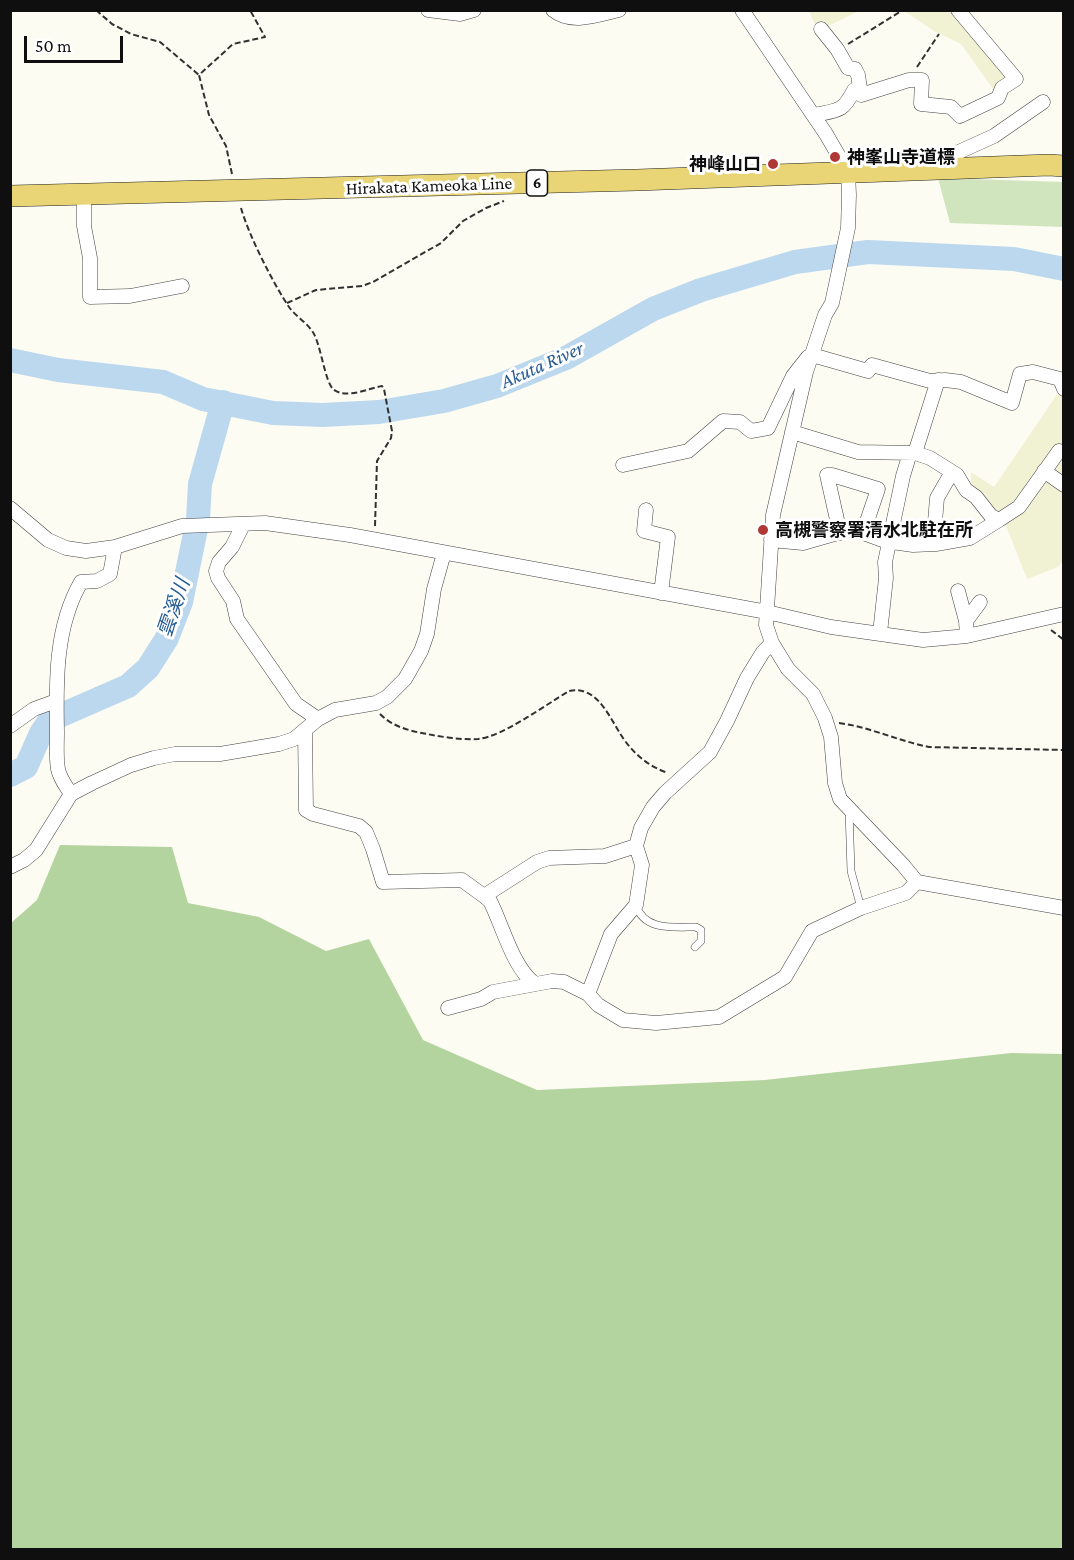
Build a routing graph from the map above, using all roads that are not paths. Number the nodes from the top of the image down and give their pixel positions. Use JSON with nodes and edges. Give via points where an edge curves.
{"nodes":[{"id":1,"x":428,"y":10,"type":"edge"},
{"id":2,"x":474,"y":10,"type":"edge"},
{"id":3,"x":553,"y":10,"type":"edge"},
{"id":4,"x":619,"y":10,"type":"edge"},
{"id":5,"x":742,"y":10,"type":"edge"},
{"id":6,"x":958,"y":10,"type":"edge"},
{"id":7,"x":821,"y":29,"type":"dead end"},
{"id":8,"x":861,"y":95,"type":"junction"},
{"id":9,"x":1043,"y":102,"type":"dead end"},
{"id":10,"x":819,"y":114,"type":"dead end"},
{"id":11,"x":1064,"y":166,"type":"edge"},
{"id":12,"x":921,"y":170,"type":"junction"},
{"id":13,"x":848,"y":172,"type":"junction"},
{"id":14,"x":84,"y":195,"type":"junction"},
{"id":15,"x":10,"y":196,"type":"edge"},
{"id":16,"x":182,"y":286,"type":"dead end"},
{"id":17,"x":813,"y":351,"type":"junction"},
{"id":18,"x":938,"y":380,"type":"junction"},
{"id":19,"x":1064,"y":389,"type":"edge"},
{"id":20,"x":792,"y":432,"type":"junction"},
{"id":21,"x":1059,"y":451,"type":"dead end"},
{"id":22,"x":913,"y":453,"type":"junction"},
{"id":23,"x":622,"y":465,"type":"dead end"},
{"id":24,"x":1044,"y":471,"type":"junction"},
{"id":25,"x":952,"y":472,"type":"junction"},
{"id":26,"x":1064,"y":485,"type":"edge"},
{"id":27,"x":10,"y":508,"type":"edge"},
{"id":28,"x":646,"y":510,"type":"dead end"},
{"id":29,"x":999,"y":520,"type":"junction"},
{"id":30,"x":243,"y":525,"type":"junction"},
{"id":31,"x":840,"y":533,"type":"junction"},
{"id":32,"x":863,"y":533,"type":"junction"},
{"id":33,"x":771,"y":540,"type":"junction"},
{"id":34,"x":891,"y":542,"type":"junction"},
{"id":35,"x":929,"y":544,"type":"junction"},
{"id":36,"x":115,"y":547,"type":"junction"},
{"id":37,"x":444,"y":553,"type":"junction"},
{"id":38,"x":958,"y":591,"type":"dead end"},
{"id":39,"x":661,"y":593,"type":"junction"},
{"id":40,"x":980,"y":602,"type":"dead end"},
{"id":41,"x":767,"y":612,"type":"junction"},
{"id":42,"x":1064,"y":614,"type":"edge"},
{"id":43,"x":966,"y":621,"type":"junction"},
{"id":44,"x":880,"y":633,"type":"junction"},
{"id":45,"x":967,"y":636,"type":"junction"},
{"id":46,"x":772,"y":643,"type":"junction"},
{"id":47,"x":56,"y":703,"type":"junction"},
{"id":48,"x":318,"y":719,"type":"junction"},
{"id":49,"x":10,"y":726,"type":"edge"},
{"id":50,"x":305,"y":730,"type":"junction"},
{"id":51,"x":71,"y":794,"type":"junction"},
{"id":52,"x":849,"y":808,"type":"junction"},
{"id":53,"x":636,"y":846,"type":"junction"},
{"id":54,"x":10,"y":867,"type":"edge"},
{"id":55,"x":917,"y":882,"type":"junction"},
{"id":56,"x":484,"y":896,"type":"junction"},
{"id":57,"x":636,"y":904,"type":"junction"},
{"id":58,"x":861,"y":908,"type":"junction"},
{"id":59,"x":1064,"y":908,"type":"edge"},
{"id":60,"x":695,"y":947,"type":"dead end"},
{"id":61,"x":534,"y":983,"type":"junction"},
{"id":62,"x":588,"y":994,"type":"junction"},
{"id":63,"x":448,"y":1008,"type":"dead end"}],
"edges":[{"from":1,"to":2,"type":"street","via":[[460,14]]},
{"from":3,"to":4,"type":"street","via":[[562,18],[584,18]]},
{"from":5,"to":13,"type":"street"},
{"from":6,"to":8,"type":"street","via":[[1016,78],[1002,88],[998,98],[960,116],[951,107],[921,104],[922,80],[909,80]]},
{"from":7,"to":8,"type":"street","via":[[849,68],[855,69]]},
{"from":8,"to":10,"type":"street","via":[[854,90],[841,110]]},
{"from":9,"to":12,"type":"street","via":[[994,135]]},
{"from":11,"to":12,"type":"main road","name":"Hirakata Kameoka Line","number":"6"},
{"from":12,"to":13,"type":"main road","name":"Hirakata Kameoka Line","number":"6"},
{"from":13,"to":14,"type":"main road","name":"Hirakata Kameoka Line","number":"6"},
{"from":13,"to":17,"type":"street","via":[[848,228],[832,303]]},
{"from":14,"to":15,"type":"main road","name":"Hirakata Kameoka Line","number":"6"},
{"from":14,"to":16,"type":"street","via":[[90,297],[130,296]]},
{"from":17,"to":18,"type":"street","via":[[868,370],[872,365]]},
{"from":17,"to":20,"type":"street"},
{"from":17,"to":23,"type":"street","via":[[793,376],[768,428],[751,431],[740,422],[723,421],[688,451]]},
{"from":18,"to":19,"type":"street","via":[[961,382],[1012,403],[1020,374],[1033,372],[1060,379]]},
{"from":18,"to":22,"type":"street"},
{"from":20,"to":22,"type":"street","via":[[858,452]]},
{"from":20,"to":33,"type":"street"},
{"from":21,"to":24,"type":"street"},
{"from":22,"to":25,"type":"street"},
{"from":22,"to":34,"type":"street","via":[[903,476]]},
{"from":24,"to":26,"type":"street"},
{"from":24,"to":29,"type":"street","via":[[1019,507]]},
{"from":25,"to":29,"type":"street","via":[[990,516]]},
{"from":25,"to":35,"type":"street","via":[[937,498],[934,534]]},
{"from":27,"to":36,"type":"street","via":[[48,540],[66,548],[86,551]]},
{"from":28,"to":39,"type":"street","via":[[644,531],[668,537]]},
{"from":29,"to":35,"type":"street","via":[[970,538]]},
{"from":30,"to":36,"type":"street","via":[[188,525]]},
{"from":30,"to":37,"type":"street","via":[[273,524]]},
{"from":30,"to":48,"type":"street","via":[[219,562],[218,578],[233,601],[237,619],[296,704]]},
{"from":31,"to":32,"type":"street","via":[[852,528]]},
{"from":31,"to":32,"type":"street","via":[[826,475],[878,489]]},
{"from":31,"to":33,"type":"street","via":[[803,543]]},
{"from":32,"to":34,"type":"street"},
{"from":33,"to":41,"type":"street"},
{"from":34,"to":35,"type":"street"},
{"from":34,"to":44,"type":"street","via":[[885,562]]},
{"from":36,"to":47,"type":"street","via":[[110,574],[97,581],[81,582],[76,591],[59,643]]},
{"from":37,"to":39,"type":"street"},
{"from":37,"to":48,"type":"street","via":[[427,634],[405,679],[387,697],[372,704],[335,710]]},
{"from":38,"to":43,"type":"street"},
{"from":39,"to":41,"type":"street"},
{"from":40,"to":43,"type":"street"},
{"from":41,"to":44,"type":"street","via":[[831,627]]},
{"from":41,"to":46,"type":"street","via":[[766,625]]},
{"from":42,"to":45,"type":"street"},
{"from":43,"to":45,"type":"street"},
{"from":44,"to":45,"type":"street","via":[[923,640]]},
{"from":46,"to":52,"type":"street","via":[[789,669],[813,694],[831,737],[835,783]]},
{"from":46,"to":53,"type":"street","via":[[747,678],[710,752],[653,807]]},
{"from":47,"to":49,"type":"street","via":[[34,709]]},
{"from":47,"to":51,"type":"street","via":[[58,769]]},
{"from":48,"to":50,"type":"street"},
{"from":50,"to":51,"type":"street","via":[[294,739],[262,747],[154,758]]},
{"from":50,"to":56,"type":"street","via":[[306,810],[366,832],[382,882],[462,880]]},
{"from":51,"to":54,"type":"street","via":[[36,850]]},
{"from":52,"to":55,"type":"street"},
{"from":52,"to":58,"type":"lane","via":[[851,871]]},
{"from":53,"to":56,"type":"street","via":[[605,856],[537,861]]},
{"from":53,"to":57,"type":"street","via":[[642,865]]},
{"from":55,"to":58,"type":"street","via":[[906,893]]},
{"from":55,"to":59,"type":"street"},
{"from":56,"to":61,"type":"street","via":[[490,901],[520,966]]},
{"from":57,"to":60,"type":"lane","via":[[644,920],[655,925],[701,930],[701,941]]},
{"from":57,"to":62,"type":"street","via":[[611,934]]},
{"from":58,"to":62,"type":"street","via":[[812,931],[785,977],[719,1017],[656,1023],[623,1020]]},
{"from":61,"to":62,"type":"street","via":[[564,982]]},
{"from":61,"to":63,"type":"street"}]}
